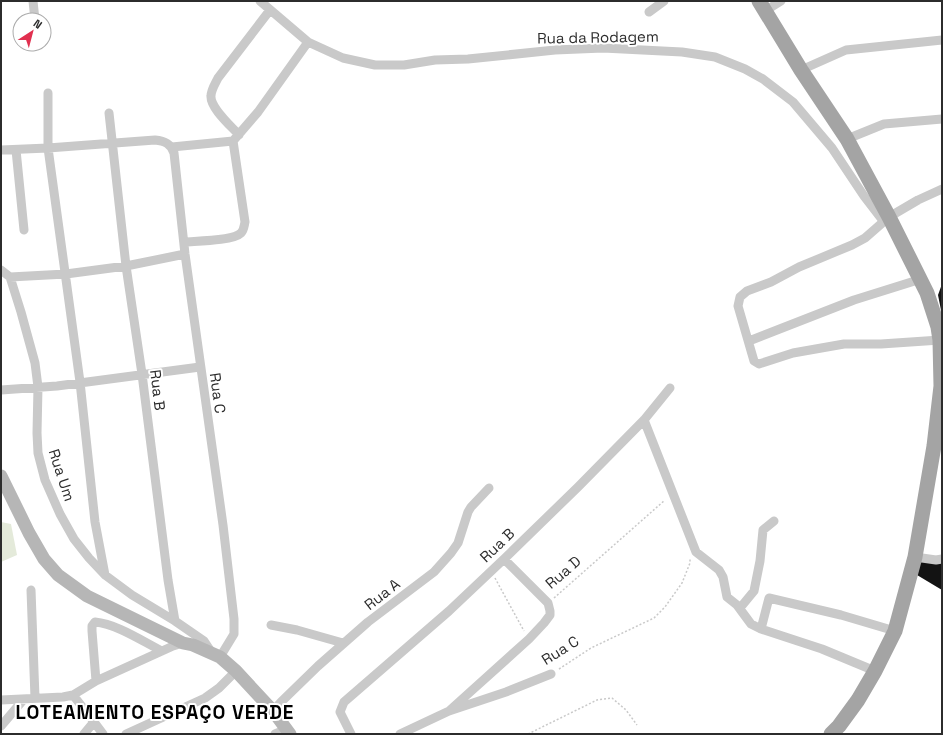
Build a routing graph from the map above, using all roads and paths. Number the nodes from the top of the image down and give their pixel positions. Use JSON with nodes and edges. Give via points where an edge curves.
{"nodes":[{"id":1,"x":33,"y":1,"type":"edge"},
{"id":2,"x":260,"y":1,"type":"edge"},
{"id":3,"x":664,"y":1,"type":"edge"},
{"id":4,"x":781,"y":1,"type":"edge"},
{"id":5,"x":762,"y":6,"type":"edge"},
{"id":6,"x":270,"y":10,"type":"junction"},
{"id":7,"x":34,"y":12,"type":"edge"},
{"id":8,"x":649,"y":12,"type":"dead end"},
{"id":9,"x":942,"y":40,"type":"edge"},
{"id":10,"x":308,"y":42,"type":"junction"},
{"id":11,"x":801,"y":70,"type":"junction"},
{"id":12,"x":48,"y":92,"type":"dead end"},
{"id":13,"x":109,"y":113,"type":"dead end"},
{"id":14,"x":942,"y":118,"type":"edge"},
{"id":15,"x":236,"y":138,"type":"junction"},
{"id":16,"x":847,"y":139,"type":"junction"},
{"id":17,"x":113,"y":143,"type":"junction"},
{"id":18,"x":172,"y":147,"type":"junction"},
{"id":19,"x":48,"y":148,"type":"junction"},
{"id":20,"x":1,"y":150,"type":"edge"},
{"id":21,"x":16,"y":150,"type":"junction"},
{"id":22,"x":942,"y":190,"type":"edge"},
{"id":23,"x":886,"y":219,"type":"junction"},
{"id":24,"x":24,"y":230,"type":"dead end"},
{"id":25,"x":185,"y":242,"type":"junction"},
{"id":26,"x":185,"y":254,"type":"junction"},
{"id":27,"x":126,"y":266,"type":"junction"},
{"id":28,"x":1,"y":270,"type":"edge"},
{"id":29,"x":66,"y":274,"type":"junction"},
{"id":30,"x":10,"y":277,"type":"junction"},
{"id":31,"x":920,"y":279,"type":"junction"},
{"id":32,"x":940,"y":340,"type":"junction"},
{"id":33,"x":749,"y":341,"type":"junction"},
{"id":34,"x":200,"y":367,"type":"junction"},
{"id":35,"x":142,"y":374,"type":"junction"},
{"id":36,"x":80,"y":382,"type":"junction"},
{"id":37,"x":942,"y":385,"type":"edge"},
{"id":38,"x":38,"y":387,"type":"junction"},
{"id":39,"x":670,"y":388,"type":"dead end"},
{"id":40,"x":1,"y":390,"type":"edge"},
{"id":41,"x":644,"y":420,"type":"junction"},
{"id":42,"x":938,"y":448,"type":"edge"},
{"id":43,"x":1,"y":476,"type":"edge"},
{"id":44,"x":489,"y":488,"type":"dead end"},
{"id":45,"x":673,"y":493,"type":"junction"},
{"id":46,"x":774,"y":521,"type":"dead end"},
{"id":47,"x":692,"y":544,"type":"junction"},
{"id":48,"x":915,"y":557,"type":"junction"},
{"id":49,"x":504,"y":559,"type":"junction"},
{"id":50,"x":942,"y":559,"type":"edge"},
{"id":51,"x":491,"y":571,"type":"junction"},
{"id":52,"x":105,"y":575,"type":"junction"},
{"id":53,"x":31,"y":590,"type":"dead end"},
{"id":54,"x":752,"y":594,"type":"junction"},
{"id":55,"x":770,"y":598,"type":"junction"},
{"id":56,"x":548,"y":603,"type":"junction"},
{"id":57,"x":740,"y":608,"type":"junction"},
{"id":58,"x":175,"y":621,"type":"junction"},
{"id":59,"x":272,"y":625,"type":"dead end"},
{"id":60,"x":762,"y":629,"type":"junction"},
{"id":61,"x":895,"y":631,"type":"junction"},
{"id":62,"x":529,"y":639,"type":"junction"},
{"id":63,"x":183,"y":643,"type":"junction"},
{"id":64,"x":343,"y":643,"type":"junction"},
{"id":65,"x":162,"y":650,"type":"junction"},
{"id":66,"x":216,"y":655,"type":"junction"},
{"id":67,"x":236,"y":670,"type":"junction"},
{"id":68,"x":875,"y":672,"type":"junction"},
{"id":69,"x":551,"y":674,"type":"joint"},
{"id":70,"x":96,"y":681,"type":"junction"},
{"id":71,"x":74,"y":695,"type":"junction"},
{"id":72,"x":35,"y":698,"type":"junction"},
{"id":73,"x":24,"y":699,"type":"junction"},
{"id":74,"x":1,"y":700,"type":"edge"},
{"id":75,"x":273,"y":711,"type":"junction"},
{"id":76,"x":449,"y":711,"type":"junction"},
{"id":77,"x":94,"y":722,"type":"junction"},
{"id":78,"x":637,"y":725,"type":"dead end"},
{"id":79,"x":1,"y":726,"type":"edge"},
{"id":80,"x":284,"y":732,"type":"edge"},
{"id":81,"x":347,"y":733,"type":"edge"},
{"id":82,"x":84,"y":734,"type":"edge"},
{"id":83,"x":103,"y":734,"type":"edge"},
{"id":84,"x":126,"y":734,"type":"edge"},
{"id":85,"x":400,"y":734,"type":"edge"},
{"id":86,"x":528,"y":734,"type":"edge"},
{"id":87,"x":831,"y":734,"type":"edge"}],
"edges":[{"from":1,"to":7,"type":"street"},
{"from":2,"to":6,"type":"street","name":"Rua da Rodagem"},
{"from":3,"to":8,"type":"street"},
{"from":4,"to":5,"type":"street"},
{"from":5,"to":11,"type":"main road"},
{"from":6,"to":10,"type":"street","name":"Rua da Rodagem"},
{"from":6,"to":15,"type":"street","via":[[213,86],[213,106]]},
{"from":9,"to":11,"type":"street","via":[[846,50]]},
{"from":10,"to":15,"type":"street"},
{"from":10,"to":23,"type":"street","name":"Rua da Rodagem","via":[[343,58],[375,65],[404,65],[435,60],[595,48],[682,52],[715,57],[763,79],[793,102],[832,148],[864,196]]},
{"from":11,"to":16,"type":"main road"},
{"from":12,"to":19,"type":"street"},
{"from":13,"to":17,"type":"street","name":"Rua B"},
{"from":14,"to":16,"type":"street","via":[[884,124]]},
{"from":15,"to":18,"type":"street"},
{"from":15,"to":25,"type":"street","via":[[244,229],[232,238]]},
{"from":16,"to":23,"type":"main road"},
{"from":17,"to":18,"type":"street","via":[[155,140]]},
{"from":17,"to":19,"type":"street"},
{"from":17,"to":27,"type":"street","name":"Rua B"},
{"from":18,"to":25,"type":"street","name":"Rua C"},
{"from":19,"to":21,"type":"street"},
{"from":19,"to":29,"type":"street"},
{"from":20,"to":21,"type":"street"},
{"from":21,"to":24,"type":"street"},
{"from":22,"to":23,"type":"street","via":[[918,200]]},
{"from":23,"to":31,"type":"main road"},
{"from":23,"to":33,"type":"street","via":[[865,238],[852,245],[743,294],[738,306]]},
{"from":25,"to":26,"type":"street","name":"Rua C"},
{"from":26,"to":27,"type":"street"},
{"from":26,"to":34,"type":"street","name":"Rua C"},
{"from":27,"to":29,"type":"street"},
{"from":27,"to":35,"type":"street","name":"Rua B"},
{"from":28,"to":30,"type":"street"},
{"from":29,"to":30,"type":"street"},
{"from":29,"to":36,"type":"street"},
{"from":30,"to":38,"type":"street","name":"Rua Um","via":[[35,363]]},
{"from":31,"to":32,"type":"main road","via":[[938,327]]},
{"from":31,"to":33,"type":"street","via":[[854,300]]},
{"from":32,"to":33,"type":"street","via":[[844,344],[793,354],[761,364],[754,361]]},
{"from":32,"to":37,"type":"main road"},
{"from":34,"to":35,"type":"street"},
{"from":34,"to":66,"type":"street","name":"Rua C","via":[[234,619],[234,634]]},
{"from":35,"to":36,"type":"street"},
{"from":35,"to":58,"type":"street","name":"Rua B"},
{"from":36,"to":38,"type":"street"},
{"from":36,"to":52,"type":"street","via":[[95,522]]},
{"from":37,"to":42,"type":"main road"},
{"from":38,"to":40,"type":"street"},
{"from":38,"to":52,"type":"street","name":"Rua Um","via":[[38,453],[45,480],[74,539]]},
{"from":39,"to":41,"type":"street","name":"Rua B"},
{"from":41,"to":45,"type":"street"},
{"from":41,"to":49,"type":"street","name":"Rua B"},
{"from":42,"to":48,"type":"main road"},
{"from":43,"to":63,"type":"main road","via":[[29,533],[44,559],[58,575],[87,596]]},
{"from":44,"to":64,"type":"street","name":"Rua A","via":[[468,512],[458,543],[434,572]]},
{"from":45,"to":47,"type":"street"},
{"from":45,"to":56,"type":"path","name":"Rua D"},
{"from":46,"to":54,"type":"street","via":[[763,530],[760,561]]},
{"from":47,"to":57,"type":"street","via":[[698,555],[719,570],[726,595]]},
{"from":47,"to":69,"type":"path","name":"Rua C","via":[[690,563],[682,583],[654,618],[591,648]]},
{"from":48,"to":50,"type":"street"},
{"from":48,"to":61,"type":"main road"},
{"from":49,"to":51,"type":"street","name":"Rua B"},
{"from":49,"to":56,"type":"street"},
{"from":51,"to":62,"type":"path"},
{"from":51,"to":81,"type":"street","name":"Rua B","via":[[344,702],[340,715]]},
{"from":52,"to":58,"type":"street","name":"Rua Um"},
{"from":53,"to":72,"type":"street"},
{"from":54,"to":55,"type":"street"},
{"from":54,"to":57,"type":"street"},
{"from":55,"to":60,"type":"street"},
{"from":55,"to":61,"type":"street"},
{"from":56,"to":62,"type":"street","name":"Rua D","via":[[549,618]]},
{"from":57,"to":60,"type":"street","via":[[750,624]]},
{"from":58,"to":66,"type":"street","via":[[204,641]]},
{"from":59,"to":64,"type":"street"},
{"from":60,"to":68,"type":"street","via":[[822,649]]},
{"from":61,"to":68,"type":"main road"},
{"from":62,"to":76,"type":"street","name":"Rua D"},
{"from":63,"to":65,"type":"street"},
{"from":63,"to":66,"type":"main road"},
{"from":64,"to":75,"type":"street","name":"Rua A"},
{"from":65,"to":70,"type":"street"},
{"from":65,"to":70,"type":"street","via":[[116,627],[95,622],[92,631]]},
{"from":66,"to":67,"type":"main road"},
{"from":67,"to":75,"type":"main road"},
{"from":67,"to":84,"type":"street","via":[[205,698]]},
{"from":68,"to":87,"type":"main road","via":[[852,710]]},
{"from":69,"to":76,"type":"street","name":"Rua C"},
{"from":70,"to":71,"type":"street"},
{"from":71,"to":72,"type":"street"},
{"from":71,"to":77,"type":"street"},
{"from":72,"to":73,"type":"street"},
{"from":73,"to":74,"type":"street"},
{"from":73,"to":79,"type":"street"},
{"from":75,"to":80,"type":"main road"},
{"from":76,"to":85,"type":"street","name":"Rua C"},
{"from":77,"to":82,"type":"street"},
{"from":77,"to":83,"type":"street"},
{"from":78,"to":86,"type":"path","via":[[626,710],[612,698],[597,700]]}]}
